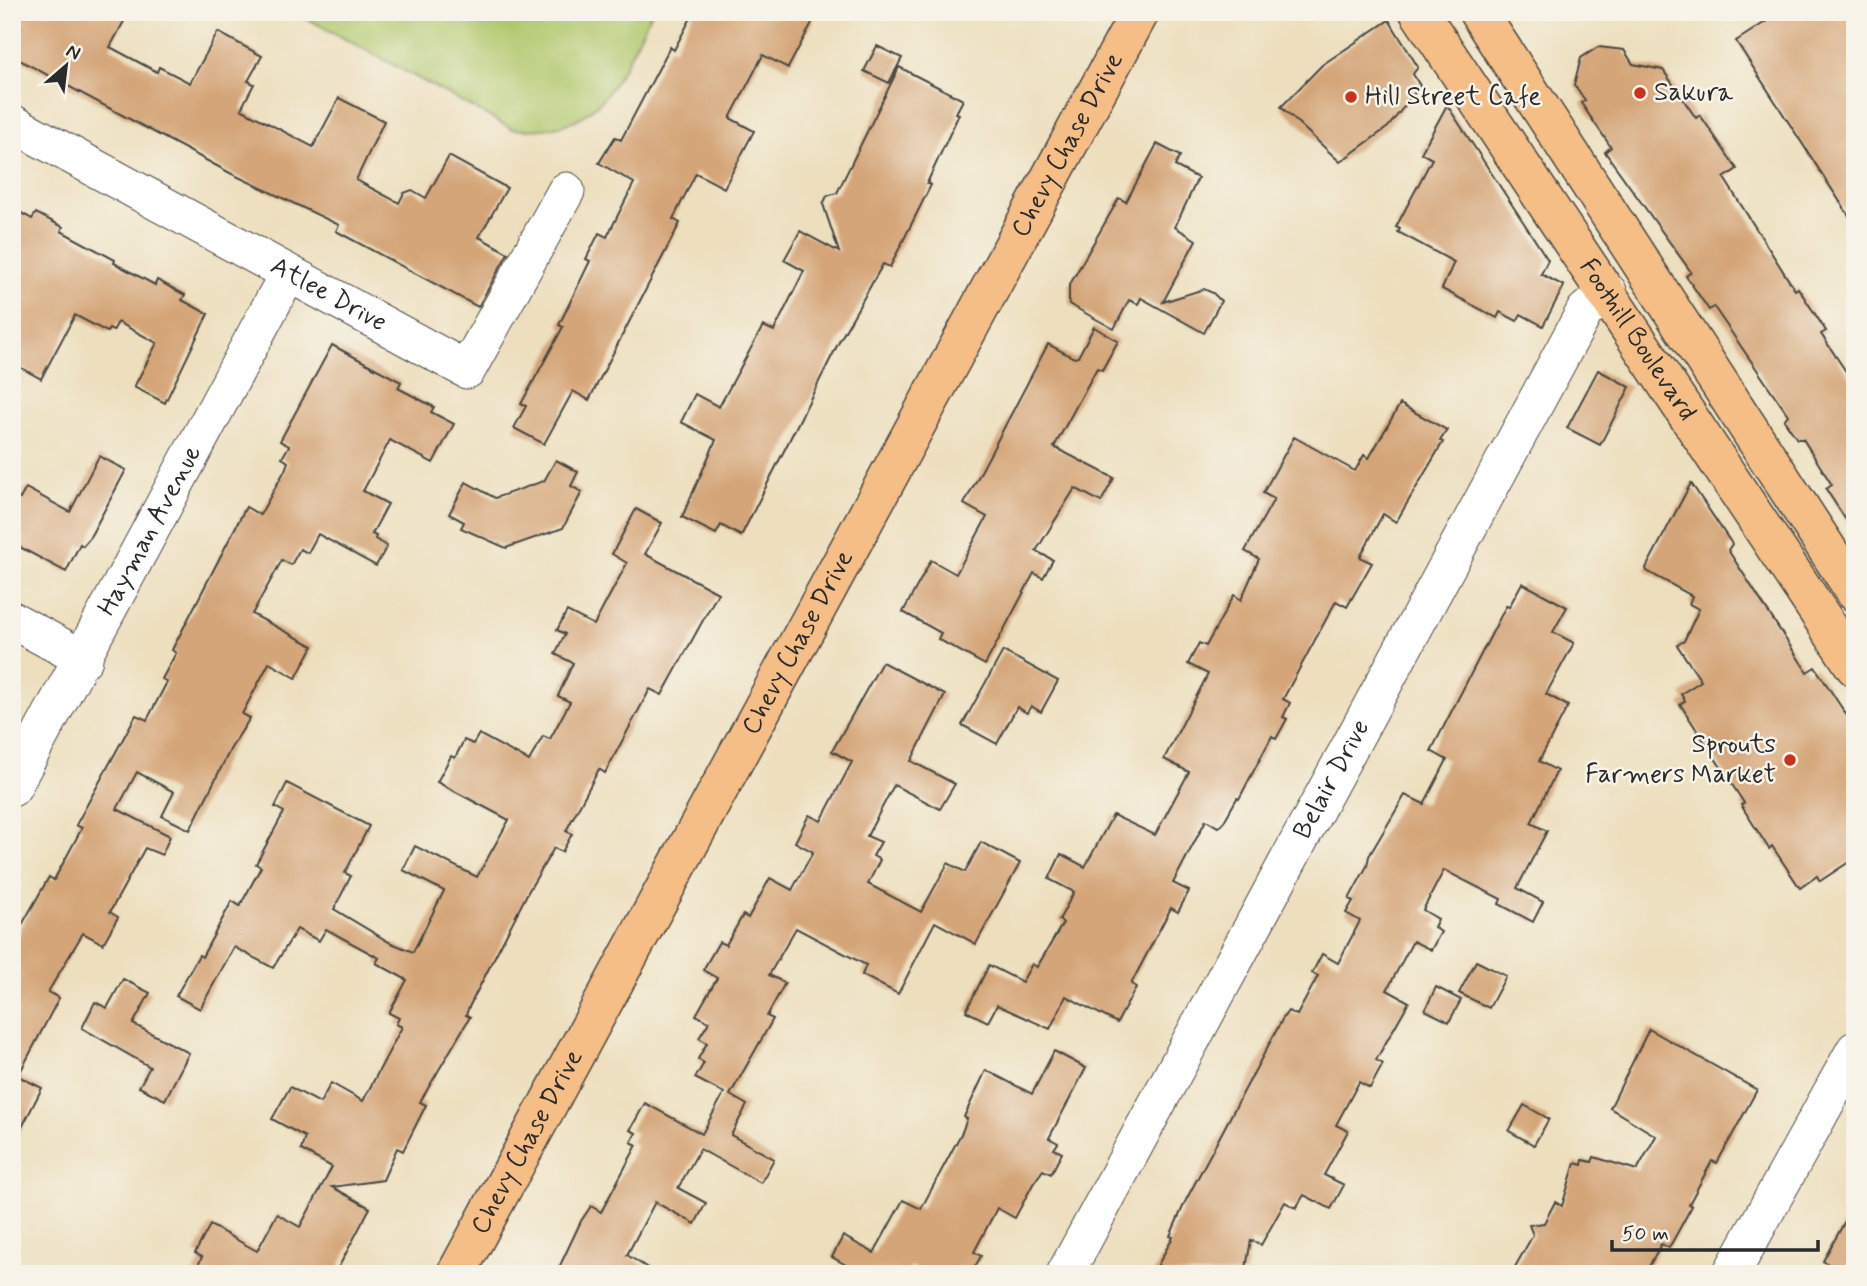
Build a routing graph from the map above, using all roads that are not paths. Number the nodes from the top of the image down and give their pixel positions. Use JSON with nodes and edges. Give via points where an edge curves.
{"nodes":[{"id":1,"x":1140,"y":12,"type":"edge"},
{"id":2,"x":1419,"y":12,"type":"edge"},
{"id":3,"x":1483,"y":13,"type":"edge"},
{"id":4,"x":1446,"y":50,"type":"junction"},
{"id":5,"x":12,"y":123,"type":"edge"},
{"id":6,"x":566,"y":191,"type":"dead end"},
{"id":7,"x":1644,"y":267,"type":"junction"},
{"id":8,"x":288,"y":274,"type":"junction"},
{"id":9,"x":1608,"y":292,"type":"junction"},
{"id":10,"x":1855,"y":592,"type":"edge"},
{"id":11,"x":12,"y":620,"type":"edge"},
{"id":12,"x":84,"y":659,"type":"junction"},
{"id":13,"x":1855,"y":667,"type":"edge"},
{"id":14,"x":12,"y":789,"type":"edge"},
{"id":15,"x":1855,"y":1050,"type":"edge"},
{"id":16,"x":456,"y":1274,"type":"edge"},
{"id":17,"x":1065,"y":1274,"type":"edge"},
{"id":18,"x":1731,"y":1274,"type":"edge"}],
"edges":[{"from":1,"to":16,"type":"main road","name":"Chevy Chase Drive"},
{"from":2,"to":4,"type":"main road","name":"Foothill Boulevard"},
{"from":3,"to":4,"type":"main road"},
{"from":3,"to":7,"type":"main road","name":"Foothill Boulevard"},
{"from":4,"to":9,"type":"main road","name":"Foothill Boulevard"},
{"from":5,"to":8,"type":"street","name":"Atlee Drive"},
{"from":6,"to":8,"type":"street","name":"Atlee Drive","via":[[467,370]]},
{"from":7,"to":9,"type":"main road"},
{"from":7,"to":10,"type":"main road","name":"Foothill Boulevard"},
{"from":8,"to":12,"type":"street","name":"Hayman Avenue"},
{"from":9,"to":13,"type":"main road","name":"Foothill Boulevard"},
{"from":9,"to":17,"type":"street","name":"Belair Drive","via":[[1585,311]]},
{"from":11,"to":12,"type":"street"},
{"from":12,"to":14,"type":"street","name":"Hayman Avenue"},
{"from":15,"to":18,"type":"street"}]}
